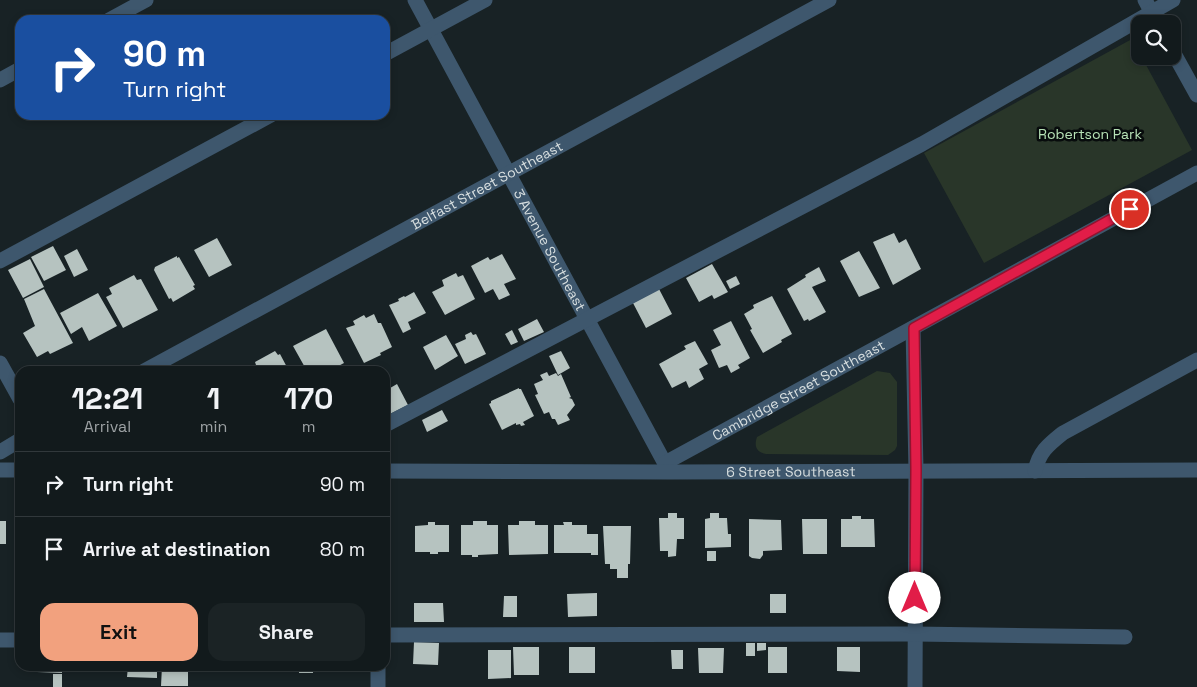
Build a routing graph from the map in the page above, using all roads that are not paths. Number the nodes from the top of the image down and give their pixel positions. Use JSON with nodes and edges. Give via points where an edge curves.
{"nodes":[{"id":1,"x":146,"y":0,"type":"edge"},
{"id":2,"x":414,"y":0,"type":"edge"},
{"id":3,"x":485,"y":0,"type":"edge"},
{"id":4,"x":829,"y":0,"type":"edge"},
{"id":5,"x":1172,"y":0,"type":"edge"},
{"id":6,"x":1151,"y":12,"type":"edge"},
{"id":7,"x":118,"y":15,"type":"edge"},
{"id":8,"x":430,"y":29,"type":"junction"},
{"id":9,"x":390,"y":51,"type":"edge"},
{"id":10,"x":1180,"y":65,"type":"edge"},
{"id":11,"x":15,"y":72,"type":"edge"},
{"id":12,"x":0,"y":80,"type":"edge"},
{"id":13,"x":1197,"y":95,"type":"edge"},
{"id":14,"x":262,"y":120,"type":"edge"},
{"id":15,"x":508,"y":173,"type":"junction"},
{"id":16,"x":1197,"y":173,"type":"edge"},
{"id":17,"x":0,"y":261,"type":"edge"},
{"id":18,"x":588,"y":318,"type":"junction"},
{"id":19,"x":914,"y":328,"type":"junction"},
{"id":20,"x":1197,"y":360,"type":"edge"},
{"id":21,"x":0,"y":363,"type":"edge"},
{"id":22,"x":153,"y":366,"type":"edge"},
{"id":23,"x":15,"y":390,"type":"edge"},
{"id":24,"x":390,"y":422,"type":"edge"},
{"id":25,"x":15,"y":443,"type":"edge"},
{"id":26,"x":0,"y":452,"type":"edge"},
{"id":27,"x":667,"y":468,"type":"junction"},
{"id":28,"x":0,"y":470,"type":"edge"},
{"id":29,"x":15,"y":470,"type":"edge"},
{"id":30,"x":916,"y":470,"type":"junction"},
{"id":31,"x":1197,"y":470,"type":"edge"},
{"id":32,"x":390,"y":471,"type":"edge"},
{"id":33,"x":1035,"y":471,"type":"junction"},
{"id":34,"x":915,"y":634,"type":"junction"},
{"id":35,"x":390,"y":635,"type":"edge"},
{"id":36,"x":1125,"y":637,"type":"dead end"},
{"id":37,"x":0,"y":640,"type":"edge"},
{"id":38,"x":15,"y":640,"type":"edge"},
{"id":39,"x":378,"y":671,"type":"edge"},
{"id":40,"x":378,"y":687,"type":"edge"},
{"id":41,"x":915,"y":687,"type":"edge"}],
"edges":[{"from":1,"to":7,"type":"street"},
{"from":2,"to":8,"type":"street","name":"3 Avenue Southeast"},
{"from":3,"to":8,"type":"street"},
{"from":4,"to":15,"type":"street","name":"Belfast Street Southeast"},
{"from":5,"to":6,"type":"street"},
{"from":6,"to":18,"type":"street","via":[[922,144]]},
{"from":8,"to":9,"type":"street"},
{"from":8,"to":15,"type":"street","name":"3 Avenue Southeast"},
{"from":10,"to":13,"type":"street"},
{"from":11,"to":12,"type":"street"},
{"from":14,"to":17,"type":"street"},
{"from":15,"to":18,"type":"street","name":"3 Avenue Southeast"},
{"from":15,"to":22,"type":"street","name":"Belfast Street Southeast"},
{"from":16,"to":19,"type":"street","name":"Cambridge Street Southeast"},
{"from":18,"to":24,"type":"street"},
{"from":18,"to":27,"type":"street","name":"3 Avenue Southeast"},
{"from":19,"to":27,"type":"street","name":"Cambridge Street Southeast"},
{"from":19,"to":30,"type":"street"},
{"from":20,"to":33,"type":"street","via":[[1063,433],[1038,457]]},
{"from":21,"to":23,"type":"street"},
{"from":25,"to":26,"type":"street"},
{"from":27,"to":30,"type":"street","name":"6 Street Southeast"},
{"from":27,"to":32,"type":"street","name":"6 Street Southeast"},
{"from":28,"to":29,"type":"street"},
{"from":30,"to":33,"type":"street","name":"6 Street Southeast"},
{"from":30,"to":34,"type":"street"},
{"from":31,"to":33,"type":"street","name":"6 Street Southeast"},
{"from":34,"to":35,"type":"street"},
{"from":34,"to":36,"type":"street"},
{"from":34,"to":41,"type":"street"},
{"from":37,"to":38,"type":"street"},
{"from":39,"to":40,"type":"street"}]}
